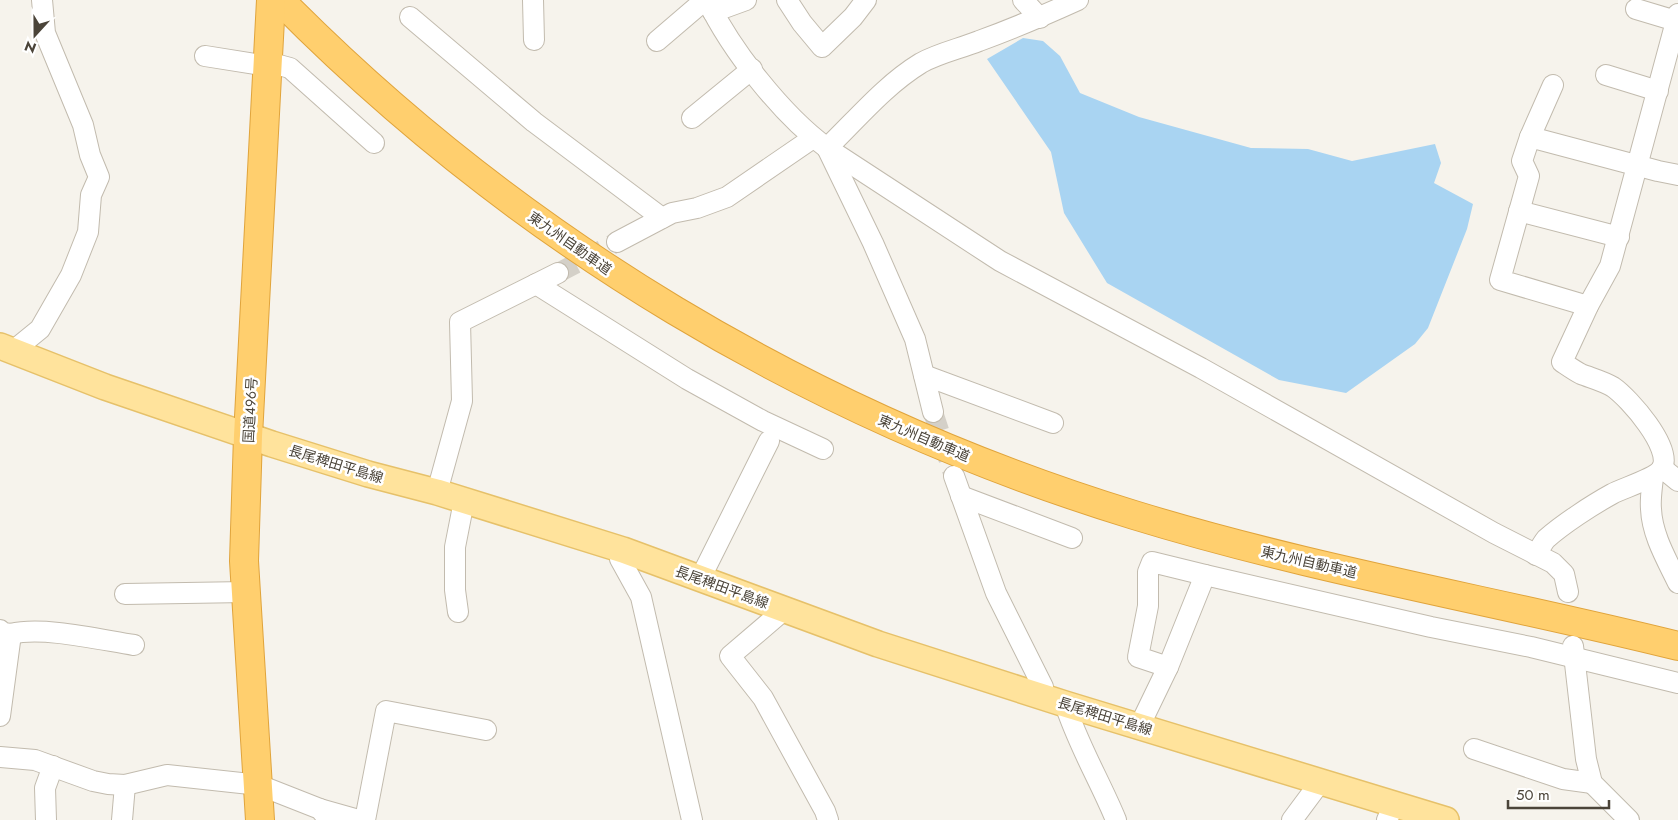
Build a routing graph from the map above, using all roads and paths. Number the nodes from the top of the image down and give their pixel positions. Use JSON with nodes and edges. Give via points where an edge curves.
{"nodes":[{"id":1,"x":42,"y":0,"type":"edge"},
{"id":2,"x":271,"y":0,"type":"edge"},
{"id":3,"x":280,"y":0,"type":"edge"},
{"id":4,"x":533,"y":0,"type":"edge"},
{"id":5,"x":746,"y":0,"type":"edge"},
{"id":6,"x":787,"y":0,"type":"edge"},
{"id":7,"x":866,"y":0,"type":"edge"},
{"id":8,"x":1023,"y":0,"type":"edge"},
{"id":9,"x":1078,"y":0,"type":"edge"},
{"id":10,"x":708,"y":4,"type":"edge"},
{"id":11,"x":1636,"y":9,"type":"dead end"},
{"id":12,"x":410,"y":17,"type":"dead end"},
{"id":13,"x":1040,"y":18,"type":"junction"},
{"id":14,"x":1677,"y":18,"type":"edge"},
{"id":15,"x":534,"y":40,"type":"dead end"},
{"id":16,"x":657,"y":41,"type":"dead end"},
{"id":17,"x":205,"y":56,"type":"dead end"},
{"id":18,"x":268,"y":64,"type":"junction"},
{"id":19,"x":752,"y":69,"type":"junction"},
{"id":20,"x":1606,"y":75,"type":"dead end"},
{"id":21,"x":1553,"y":85,"type":"dead end"},
{"id":22,"x":1658,"y":91,"type":"junction"},
{"id":23,"x":692,"y":118,"type":"dead end"},
{"id":24,"x":1530,"y":137,"type":"junction"},
{"id":25,"x":374,"y":143,"type":"dead end"},
{"id":26,"x":820,"y":143,"type":"junction"},
{"id":27,"x":1638,"y":165,"type":"junction"},
{"id":28,"x":1678,"y":174,"type":"edge"},
{"id":29,"x":1519,"y":211,"type":"junction"},
{"id":30,"x":662,"y":218,"type":"junction"},
{"id":31,"x":1619,"y":237,"type":"junction"},
{"id":32,"x":617,"y":242,"type":"tunnel mouth"},
{"id":33,"x":558,"y":273,"type":"tunnel mouth"},
{"id":34,"x":536,"y":284,"type":"junction"},
{"id":35,"x":1588,"y":306,"type":"junction"},
{"id":36,"x":7,"y":349,"type":"edge"},
{"id":37,"x":924,"y":375,"type":"junction"},
{"id":38,"x":933,"y":412,"type":"tunnel mouth"},
{"id":39,"x":1053,"y":423,"type":"dead end"},
{"id":40,"x":248,"y":436,"type":"junction"},
{"id":41,"x":769,"y":441,"type":"dead end"},
{"id":42,"x":823,"y":449,"type":"dead end"},
{"id":43,"x":1657,"y":473,"type":"junction"},
{"id":44,"x":954,"y":476,"type":"tunnel mouth"},
{"id":45,"x":1678,"y":481,"type":"edge"},
{"id":46,"x":437,"y":492,"type":"junction"},
{"id":47,"x":961,"y":496,"type":"junction"},
{"id":48,"x":464,"y":501,"type":"junction"},
{"id":49,"x":1072,"y":538,"type":"dead end"},
{"id":50,"x":622,"y":550,"type":"junction"},
{"id":51,"x":1536,"y":555,"type":"junction"},
{"id":52,"x":1206,"y":576,"type":"junction"},
{"id":53,"x":700,"y":579,"type":"junction"},
{"id":54,"x":1678,"y":583,"type":"edge"},
{"id":55,"x":246,"y":592,"type":"junction"},
{"id":56,"x":1568,"y":592,"type":"dead end"},
{"id":57,"x":125,"y":594,"type":"dead end"},
{"id":58,"x":784,"y":610,"type":"junction"},
{"id":59,"x":458,"y":612,"type":"dead end"},
{"id":60,"x":6,"y":632,"type":"edge"},
{"id":61,"x":134,"y":645,"type":"dead end"},
{"id":62,"x":1678,"y":646,"type":"edge"},
{"id":63,"x":1573,"y":651,"type":"junction"},
{"id":64,"x":1168,"y":667,"type":"junction"},
{"id":65,"x":1678,"y":683,"type":"edge"},
{"id":66,"x":1053,"y":701,"type":"junction"},
{"id":67,"x":0,"y":716,"type":"edge"},
{"id":68,"x":1139,"y":727,"type":"junction"},
{"id":69,"x":486,"y":730,"type":"dead end"},
{"id":70,"x":1474,"y":749,"type":"dead end"},
{"id":71,"x":0,"y":757,"type":"edge"},
{"id":72,"x":53,"y":766,"type":"junction"},
{"id":73,"x":1321,"y":781,"type":"junction"},
{"id":74,"x":1592,"y":783,"type":"junction"},
{"id":75,"x":125,"y":785,"type":"junction"},
{"id":76,"x":259,"y":785,"type":"junction"},
{"id":77,"x":1391,"y":812,"type":"edge"},
{"id":78,"x":325,"y":814,"type":"edge"},
{"id":79,"x":46,"y":820,"type":"edge"},
{"id":80,"x":122,"y":820,"type":"edge"},
{"id":81,"x":260,"y":820,"type":"edge"},
{"id":82,"x":359,"y":820,"type":"edge"},
{"id":83,"x":365,"y":820,"type":"edge"},
{"id":84,"x":692,"y":820,"type":"edge"},
{"id":85,"x":828,"y":820,"type":"edge"},
{"id":86,"x":1116,"y":820,"type":"edge"},
{"id":87,"x":1292,"y":820,"type":"edge"},
{"id":88,"x":1446,"y":820,"type":"edge"},
{"id":89,"x":1629,"y":820,"type":"edge"}],
"edges":[{"from":1,"to":36,"type":"street","via":[[45,32],[83,125],[99,177],[91,195],[88,232],[71,275],[40,329]]},
{"from":2,"to":18,"type":"highway","name":"国道496号"},
{"from":3,"to":62,"type":"highway","name":"東九州自動車道","via":[[372,89],[537,220],[625,280],[772,367],[851,407],[1015,476],[1126,513],[1261,551]]},
{"from":4,"to":15,"type":"street"},
{"from":5,"to":10,"type":"street"},
{"from":6,"to":7,"type":"street","via":[[822,47]]},
{"from":8,"to":13,"type":"street"},
{"from":9,"to":13,"type":"street"},
{"from":10,"to":16,"type":"street"},
{"from":10,"to":19,"type":"street","via":[[731,43]]},
{"from":11,"to":14,"type":"street"},
{"from":12,"to":30,"type":"street","via":[[534,122]]},
{"from":13,"to":26,"type":"street","via":[[921,63]]},
{"from":14,"to":22,"type":"street"},
{"from":17,"to":18,"type":"street"},
{"from":18,"to":25,"type":"street","via":[[290,68]]},
{"from":18,"to":40,"type":"highway","name":"国道496号"},
{"from":19,"to":23,"type":"street"},
{"from":19,"to":26,"type":"street","via":[[774,98]]},
{"from":20,"to":22,"type":"street"},
{"from":21,"to":24,"type":"street"},
{"from":22,"to":27,"type":"street"},
{"from":24,"to":27,"type":"street"},
{"from":24,"to":29,"type":"street","via":[[1522,161],[1528,176]]},
{"from":26,"to":30,"type":"street","via":[[727,198]]},
{"from":26,"to":37,"type":"street","via":[[873,243],[915,339]]},
{"from":26,"to":51,"type":"street","via":[[1000,261],[1202,368]]},
{"from":27,"to":28,"type":"street"},
{"from":27,"to":31,"type":"street"},
{"from":29,"to":31,"type":"street"},
{"from":29,"to":35,"type":"street","via":[[1500,280]]},
{"from":30,"to":32,"type":"street"},
{"from":31,"to":35,"type":"street","via":[[1610,266]]},
{"from":33,"to":34,"type":"street"},
{"from":34,"to":42,"type":"street","via":[[687,379]]},
{"from":34,"to":46,"type":"street","via":[[460,322],[462,400]]},
{"from":35,"to":43,"type":"street","via":[[1562,362],[1613,387],[1632,404],[1657,439],[1664,457]]},
{"from":36,"to":40,"type":"main road","name":"長尾稗田平島線"},
{"from":37,"to":38,"type":"street"},
{"from":37,"to":39,"type":"street"},
{"from":40,"to":46,"type":"main road","name":"長尾稗田平島線"},
{"from":40,"to":55,"type":"highway","name":"国道496号"},
{"from":41,"to":53,"type":"street"},
{"from":43,"to":45,"type":"street"},
{"from":43,"to":51,"type":"street","via":[[1593,505],[1545,540]]},
{"from":43,"to":54,"type":"street","via":[[1651,509],[1653,525]]},
{"from":44,"to":47,"type":"street"},
{"from":46,"to":48,"type":"main road","name":"長尾稗田平島線"},
{"from":47,"to":49,"type":"street"},
{"from":47,"to":66,"type":"street","via":[[996,594]]},
{"from":48,"to":50,"type":"main road","name":"長尾稗田平島線"},
{"from":48,"to":59,"type":"street","via":[[455,548]]},
{"from":50,"to":53,"type":"main road","name":"長尾稗田平島線"},
{"from":50,"to":84,"type":"street","via":[[620,559],[641,597]]},
{"from":51,"to":56,"type":"street","via":[[1553,563],[1564,574]]},
{"from":52,"to":63,"type":"street","via":[[1422,625]]},
{"from":52,"to":64,"type":"street"},
{"from":52,"to":64,"type":"street","via":[[1152,562],[1138,657]]},
{"from":53,"to":58,"type":"main road","name":"長尾稗田平島線"},
{"from":55,"to":57,"type":"street"},
{"from":55,"to":76,"type":"highway","name":"国道496号"},
{"from":58,"to":66,"type":"main road","name":"長尾稗田平島線"},
{"from":58,"to":85,"type":"street","via":[[730,656],[762,698]]},
{"from":60,"to":61,"type":"street","via":[[75,636]]},
{"from":60,"to":67,"type":"street"},
{"from":63,"to":65,"type":"street"},
{"from":63,"to":74,"type":"street","via":[[1586,759]]},
{"from":64,"to":68,"type":"street"},
{"from":66,"to":68,"type":"main road","name":"長尾稗田平島線"},
{"from":66,"to":86,"type":"street","via":[[1073,730]]},
{"from":68,"to":73,"type":"main road","name":"長尾稗田平島線"},
{"from":69,"to":83,"type":"street","via":[[386,711]]},
{"from":70,"to":74,"type":"street","via":[[1563,779]]},
{"from":71,"to":72,"type":"street","via":[[35,760]]},
{"from":72,"to":75,"type":"street","via":[[93,781]]},
{"from":72,"to":79,"type":"street","via":[[45,788]]},
{"from":73,"to":77,"type":"main road","name":"長尾稗田平島線"},
{"from":73,"to":87,"type":"street"},
{"from":74,"to":89,"type":"street"},
{"from":75,"to":76,"type":"street","via":[[168,775]]},
{"from":75,"to":80,"type":"street"},
{"from":76,"to":78,"type":"street"},
{"from":76,"to":81,"type":"highway","name":"国道496号"},
{"from":77,"to":88,"type":"main road","name":"長尾稗田平島線"},
{"from":78,"to":82,"type":"street"}]}
